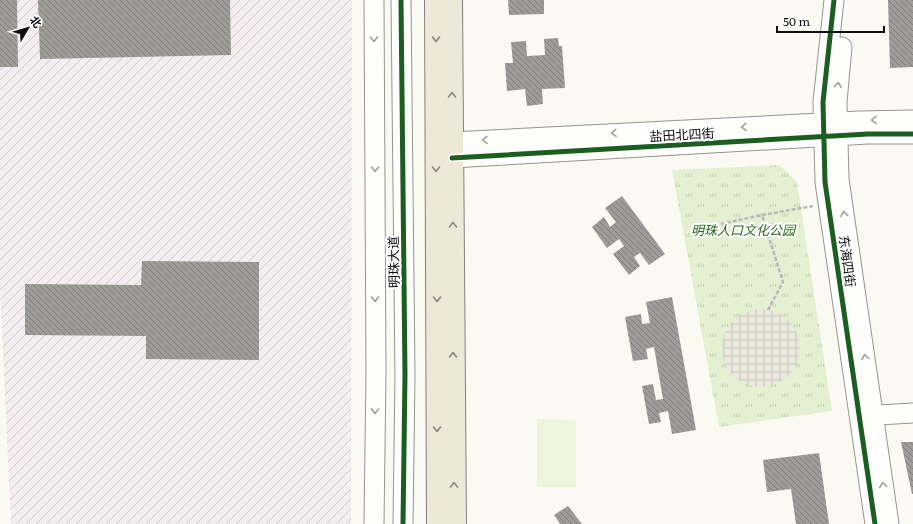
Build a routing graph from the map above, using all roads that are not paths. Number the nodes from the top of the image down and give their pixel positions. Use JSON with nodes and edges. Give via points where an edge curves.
{"nodes":[{"id":1,"x":374,"y":0,"type":"edge"},
{"id":2,"x":401,"y":0,"type":"edge"},
{"id":3,"x":436,"y":0,"type":"edge"},
{"id":4,"x":451,"y":0,"type":"edge"},
{"id":5,"x":834,"y":0,"type":"edge"},
{"id":6,"x":847,"y":0,"type":"edge"},
{"id":7,"x":913,"y":120,"type":"edge"},
{"id":8,"x":831,"y":129,"type":"junction"},
{"id":9,"x":913,"y":134,"type":"edge"},
{"id":10,"x":452,"y":150,"type":"junction"},
{"id":11,"x":913,"y":413,"type":"edge"},
{"id":12,"x":866,"y":415,"type":"junction"},
{"id":13,"x":374,"y":524,"type":"edge"},
{"id":14,"x":403,"y":524,"type":"edge"},
{"id":15,"x":438,"y":524,"type":"edge"},
{"id":16,"x":455,"y":524,"type":"edge"},
{"id":17,"x":875,"y":524,"type":"edge"},
{"id":18,"x":889,"y":524,"type":"edge"}],
"edges":[{"from":1,"to":13,"type":"street","name":"明珠大道","one_way":true},
{"from":2,"to":14,"type":"street","name":"明珠大道","via":[[405,375]]},
{"from":3,"to":15,"type":"main road","one_way":true},
{"from":10,"to":4,"type":"main road","one_way":true},
{"from":5,"to":8,"type":"street","name":"东海四街","via":[[823,102]]},
{"from":8,"to":6,"type":"street","name":"东海四街","one_way":true,"via":[[837,102]]},
{"from":7,"to":8,"type":"street","name":"盐田北四街","one_way":true},
{"from":8,"to":9,"type":"street","name":"盐田北四街","via":[[868,134]]},
{"from":8,"to":10,"type":"street","name":"盐田北四街"},
{"from":12,"to":8,"type":"street","name":"东海四街","one_way":true},
{"from":8,"to":12,"type":"street","name":"东海四街","via":[[825,182]]},
{"from":16,"to":10,"type":"main road","one_way":true},
{"from":11,"to":12,"type":"street"},
{"from":12,"to":17,"type":"street","name":"东海四街"},
{"from":18,"to":12,"type":"street","name":"东海四街","one_way":true}]}
